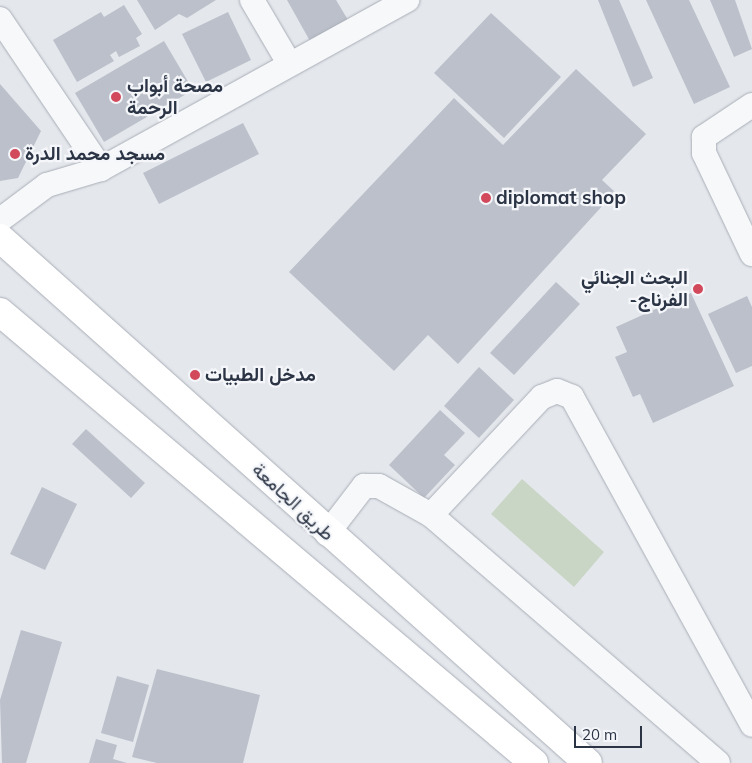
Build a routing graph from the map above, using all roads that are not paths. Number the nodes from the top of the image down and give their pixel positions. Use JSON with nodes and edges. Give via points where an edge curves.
{"nodes":[{"id":1,"x":252,"y":0,"type":"edge"},
{"id":2,"x":407,"y":0,"type":"edge"},
{"id":3,"x":0,"y":20,"type":"edge"},
{"id":4,"x":289,"y":63,"type":"junction"},
{"id":5,"x":752,"y":105,"type":"edge"},
{"id":6,"x":101,"y":169,"type":"junction"},
{"id":7,"x":0,"y":220,"type":"edge"},
{"id":8,"x":0,"y":238,"type":"edge"},
{"id":9,"x":752,"y":254,"type":"edge"},
{"id":10,"x":0,"y":312,"type":"edge"},
{"id":11,"x":431,"y":515,"type":"junction"},
{"id":12,"x":326,"y":534,"type":"junction"},
{"id":13,"x":752,"y":725,"type":"edge"},
{"id":14,"x":534,"y":763,"type":"edge"},
{"id":15,"x":588,"y":763,"type":"edge"},
{"id":16,"x":718,"y":763,"type":"edge"}],
"edges":[{"from":1,"to":4,"type":"street"},
{"from":2,"to":4,"type":"street"},
{"from":3,"to":6,"type":"street"},
{"from":4,"to":6,"type":"street"},
{"from":5,"to":9,"type":"street","via":[[704,138],[704,153]]},
{"from":6,"to":7,"type":"street","via":[[47,185]]},
{"from":8,"to":12,"type":"highway","name":"طريق الجامعة"},
{"from":10,"to":14,"type":"highway","name":"طريق الجامعة"},
{"from":11,"to":12,"type":"street","via":[[379,486],[364,486]]},
{"from":11,"to":13,"type":"street","via":[[542,397],[557,391],[572,397]]},
{"from":11,"to":16,"type":"street"},
{"from":12,"to":15,"type":"highway","name":"طريق الجامعة"}]}
